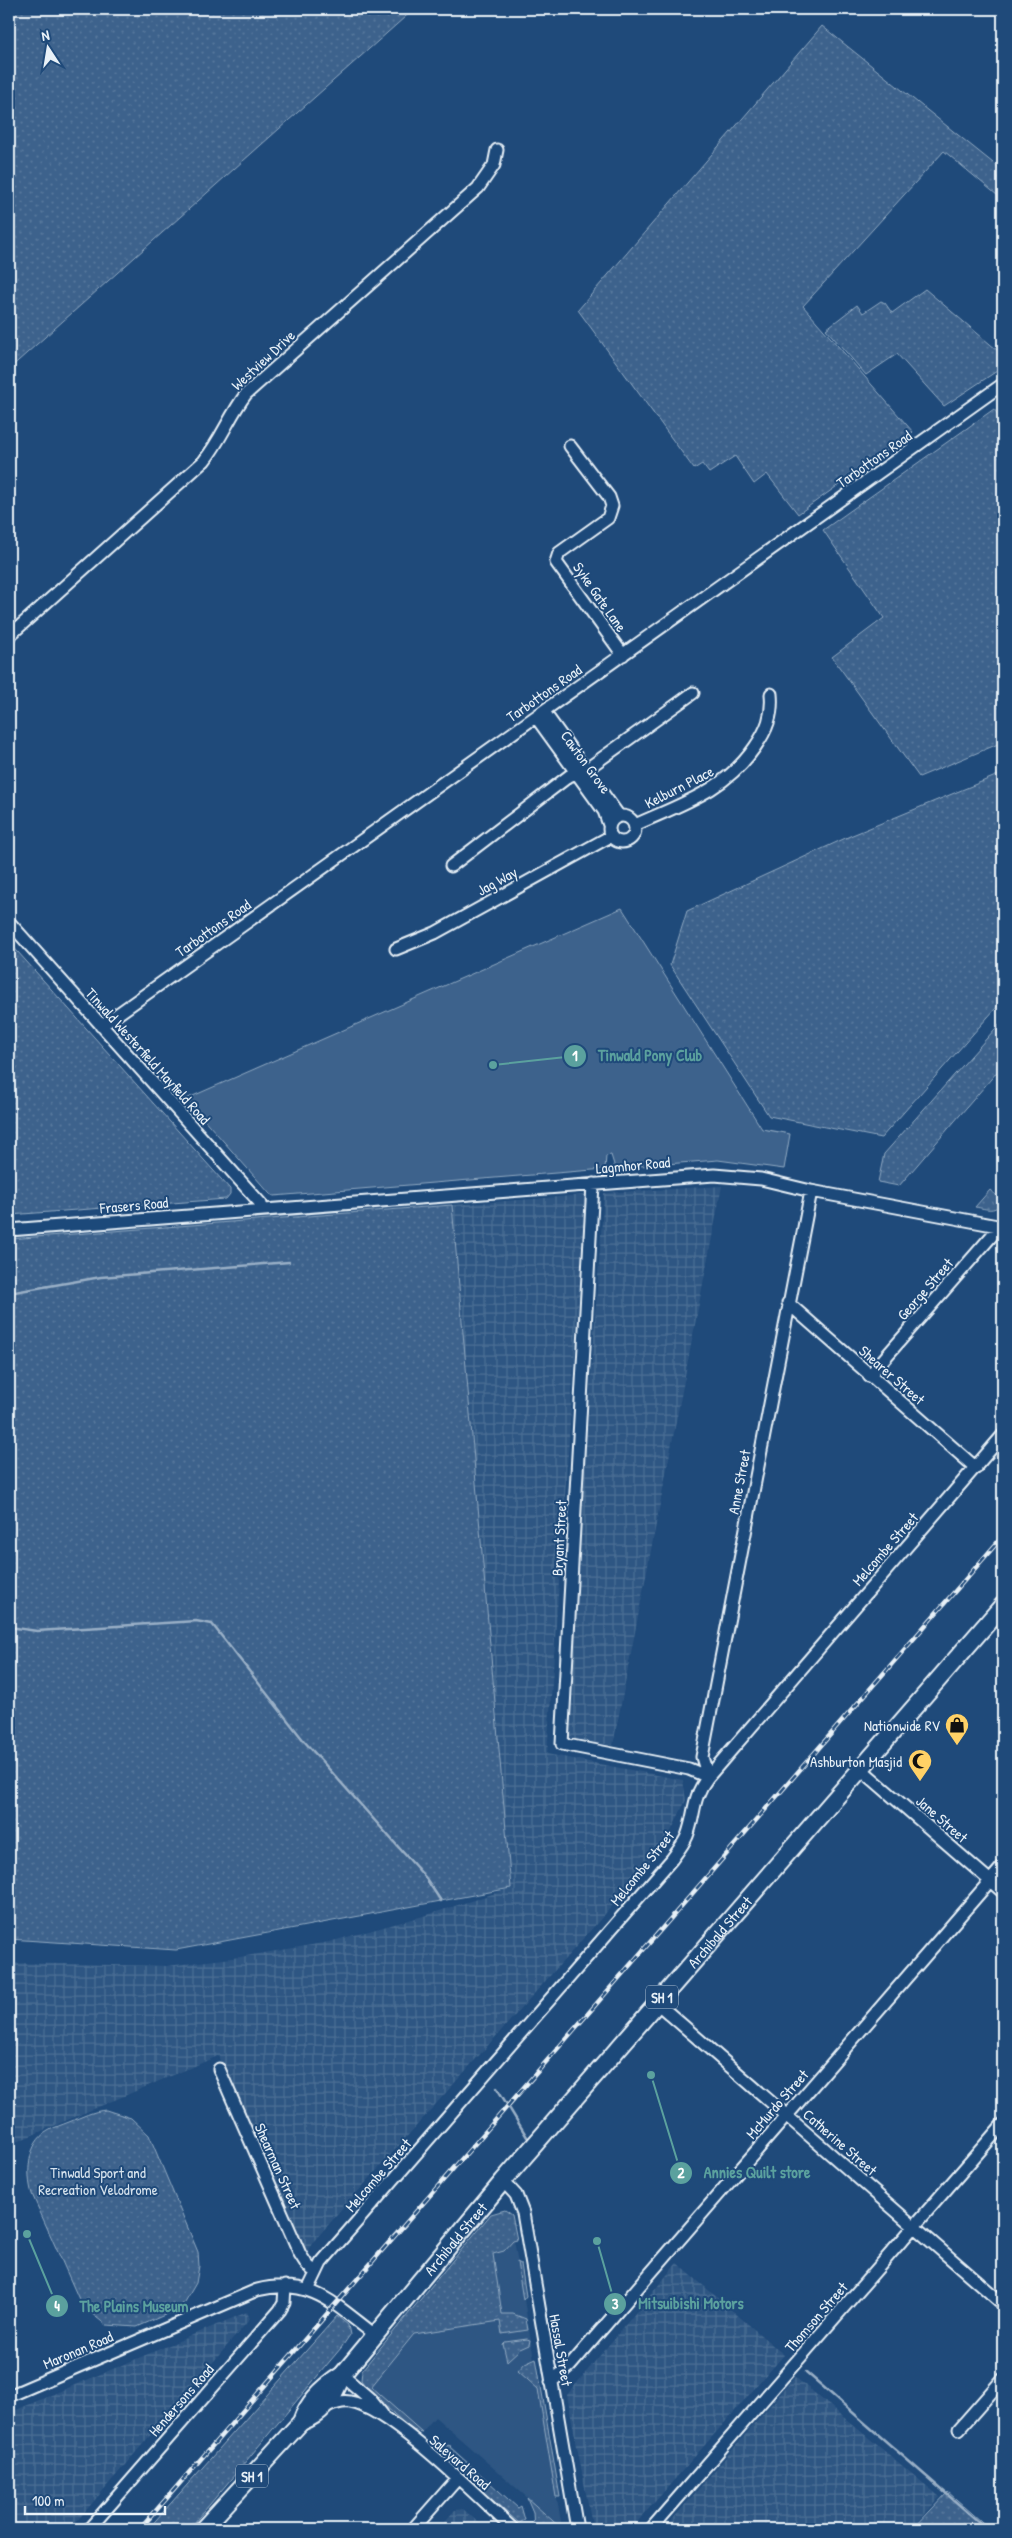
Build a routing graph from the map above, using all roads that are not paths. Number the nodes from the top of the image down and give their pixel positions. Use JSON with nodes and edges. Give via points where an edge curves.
{"nodes":[{"id":1,"x":497,"y":150,"type":"dead end"},
{"id":2,"x":1003,"y":384,"type":"edge"},
{"id":3,"x":570,"y":446,"type":"dead end"},
{"id":4,"x":9,"y":636,"type":"edge"},
{"id":5,"x":623,"y":656,"type":"junction"},
{"id":6,"x":693,"y":693,"type":"dead end"},
{"id":7,"x":771,"y":694,"type":"dead end"},
{"id":8,"x":540,"y":714,"type":"junction"},
{"id":9,"x":581,"y":771,"type":"junction"},
{"id":10,"x":619,"y":816,"type":"junction"},
{"id":11,"x":635,"y":825,"type":"junction"},
{"id":12,"x":610,"y":830,"type":"junction"},
{"id":13,"x":451,"y":866,"type":"dead end"},
{"id":14,"x":9,"y":922,"type":"edge"},
{"id":15,"x":396,"y":949,"type":"dead end"},
{"id":16,"x":101,"y":1026,"type":"junction"},
{"id":17,"x":593,"y":1184,"type":"junction"},
{"id":18,"x":811,"y":1191,"type":"junction"},
{"id":19,"x":262,"y":1210,"type":"junction"},
{"id":20,"x":1002,"y":1225,"type":"edge"},
{"id":21,"x":9,"y":1230,"type":"edge"},
{"id":22,"x":788,"y":1303,"type":"junction"},
{"id":23,"x":870,"y":1376,"type":"junction"},
{"id":24,"x":1003,"y":1435,"type":"edge"},
{"id":25,"x":976,"y":1468,"type":"junction"},
{"id":26,"x":1003,"y":1605,"type":"edge"},
{"id":27,"x":861,"y":1769,"type":"junction"},
{"id":28,"x":708,"y":1777,"type":"junction"},
{"id":29,"x":1003,"y":1866,"type":"edge"},
{"id":30,"x":990,"y":1881,"type":"junction"},
{"id":31,"x":1003,"y":1892,"type":"edge"},
{"id":32,"x":657,"y":2003,"type":"junction"},
{"id":33,"x":219,"y":2069,"type":"dead end"},
{"id":34,"x":787,"y":2115,"type":"junction"},
{"id":35,"x":1003,"y":2124,"type":"edge"},
{"id":36,"x":503,"y":2181,"type":"junction"},
{"id":37,"x":914,"y":2226,"type":"junction"},
{"id":38,"x":316,"y":2272,"type":"junction"},
{"id":39,"x":285,"y":2286,"type":"junction"},
{"id":40,"x":308,"y":2290,"type":"junction"},
{"id":41,"x":1003,"y":2304,"type":"edge"},
{"id":42,"x":375,"y":2335,"type":"junction"},
{"id":43,"x":342,"y":2375,"type":"junction"},
{"id":44,"x":1003,"y":2378,"type":"edge"},
{"id":45,"x":551,"y":2382,"type":"junction"},
{"id":46,"x":9,"y":2396,"type":"edge"},
{"id":47,"x":322,"y":2409,"type":"junction"},
{"id":48,"x":386,"y":2419,"type":"junction"},
{"id":49,"x":302,"y":2422,"type":"junction"},
{"id":50,"x":959,"y":2429,"type":"dead end"},
{"id":51,"x":458,"y":2478,"type":"junction"},
{"id":52,"x":89,"y":2529,"type":"edge"},
{"id":53,"x":203,"y":2529,"type":"edge"},
{"id":54,"x":413,"y":2529,"type":"edge"},
{"id":55,"x":513,"y":2529,"type":"edge"},
{"id":56,"x":577,"y":2529,"type":"edge"},
{"id":57,"x":651,"y":2529,"type":"edge"}],
"edges":[{"from":1,"to":4,"type":"street","name":"Westview Drive","via":[[494,165],[478,188],[246,394],[204,461]]},
{"from":2,"to":5,"type":"street","name":"Tarbottons Road"},
{"from":3,"to":5,"type":"street","name":"Syke Gate Lane","via":[[608,497],[612,511],[608,518],[559,553],[556,562]]},
{"from":5,"to":8,"type":"street","name":"Tarbottons Road"},
{"from":6,"to":9,"type":"street"},
{"from":7,"to":11,"type":"street","name":"Kelburn Place","via":[[770,721],[735,773],[698,797]]},
{"from":8,"to":9,"type":"street","name":"Cawton Grove"},
{"from":8,"to":16,"type":"street","name":"Tarbottons Road"},
{"from":9,"to":10,"type":"street","name":"Cawton Grove"},
{"from":9,"to":12,"type":"street","name":"Cawton Grove","via":[[604,811]]},
{"from":9,"to":13,"type":"street"},
{"from":10,"to":11,"type":"street","via":[[629,817]]},
{"from":10,"to":12,"type":"street"},
{"from":11,"to":12,"type":"street","via":[[636,832],[628,841],[621,842]]},
{"from":12,"to":15,"type":"street","name":"Jag Way","via":[[435,933]]},
{"from":14,"to":16,"type":"street","name":"Tinwald Westerfield Mayfield Road"},
{"from":16,"to":19,"type":"street","name":"Tinwald Westerfield Mayfield Road","via":[[261,1204]]},
{"from":17,"to":18,"type":"street","name":"Lagmhor Road","via":[[714,1175],[761,1179]]},
{"from":17,"to":19,"type":"street","name":"Lagmhor Road"},
{"from":17,"to":28,"type":"street","name":"Bryant Street","via":[[562,1744],[689,1769]]},
{"from":18,"to":20,"type":"street","name":"Lagmhor Road"},
{"from":18,"to":22,"type":"street","name":"Anne Street"},
{"from":19,"to":21,"type":"street","name":"Frasers Road"},
{"from":20,"to":23,"type":"street","name":"George Street"},
{"from":22,"to":23,"type":"street","name":"Shearer Street"},
{"from":22,"to":28,"type":"street","name":"Anne Street","via":[[702,1757]]},
{"from":23,"to":25,"type":"street","name":"Shearer Street"},
{"from":24,"to":25,"type":"street","name":"Melcombe Street"},
{"from":25,"to":28,"type":"street","name":"Melcombe Street"},
{"from":26,"to":27,"type":"highway","name":"Archibald Street","number":"SH 1"},
{"from":27,"to":30,"type":"street","name":"Jane Street"},
{"from":27,"to":32,"type":"highway","name":"Archibald Street","number":"SH 1"},
{"from":28,"to":38,"type":"street","name":"Melcombe Street","via":[[694,1801],[686,1837],[672,1859]]},
{"from":29,"to":30,"type":"street","name":"McMurdo Street"},
{"from":30,"to":31,"type":"street","name":"Jane Street"},
{"from":30,"to":34,"type":"street","name":"McMurdo Street"},
{"from":32,"to":34,"type":"street","name":"Catherine Street"},
{"from":32,"to":36,"type":"highway","name":"Archibald Street","number":"SH 1"},
{"from":33,"to":38,"type":"street","name":"Shearman Street","via":[[300,2254]]},
{"from":34,"to":37,"type":"street","name":"Catherine Street"},
{"from":34,"to":45,"type":"street","name":"McMurdo Street","via":[[570,2366]]},
{"from":35,"to":37,"type":"street","name":"Thomson Street"},
{"from":36,"to":42,"type":"highway","name":"Archibald Street","number":"SH 1"},
{"from":36,"to":45,"type":"street","name":"Hassal Street","via":[[516,2195],[523,2213]]},
{"from":37,"to":41,"type":"street","name":"Catherine Street"},
{"from":37,"to":57,"type":"street","name":"Thomson Street"},
{"from":38,"to":40,"type":"street","name":"Melcombe Street"},
{"from":39,"to":40,"type":"street","name":"Maronan Road"},
{"from":39,"to":46,"type":"street","name":"Maronan Road","via":[[257,2290]]},
{"from":39,"to":52,"type":"street","name":"Hendersons Road","via":[[280,2310]]},
{"from":40,"to":42,"type":"street","name":"Maronan Road","via":[[327,2297]]},
{"from":42,"to":43,"type":"highway","name":"Archibald Street","number":"SH 1"},
{"from":43,"to":47,"type":"highway","name":"Archibald Street","number":"SH 1","via":[[336,2392]]},
{"from":43,"to":48,"type":"street","name":"Saleyard Road","via":[[370,2399]]},
{"from":43,"to":49,"type":"highway","name":"Archibald Street","number":"SH 1","via":[[326,2385],[306,2408]]},
{"from":44,"to":50,"type":"street"},
{"from":45,"to":56,"type":"street","name":"Hassal Street"},
{"from":47,"to":48,"type":"street","name":"Saleyard Road","via":[[348,2401]]},
{"from":47,"to":49,"type":"highway","name":"Archibald Street","number":"SH 1"},
{"from":48,"to":51,"type":"street","name":"Saleyard Road"},
{"from":49,"to":53,"type":"highway","number":"SH 1"},
{"from":51,"to":54,"type":"street"},
{"from":51,"to":55,"type":"street","name":"Saleyard Road"}]}
